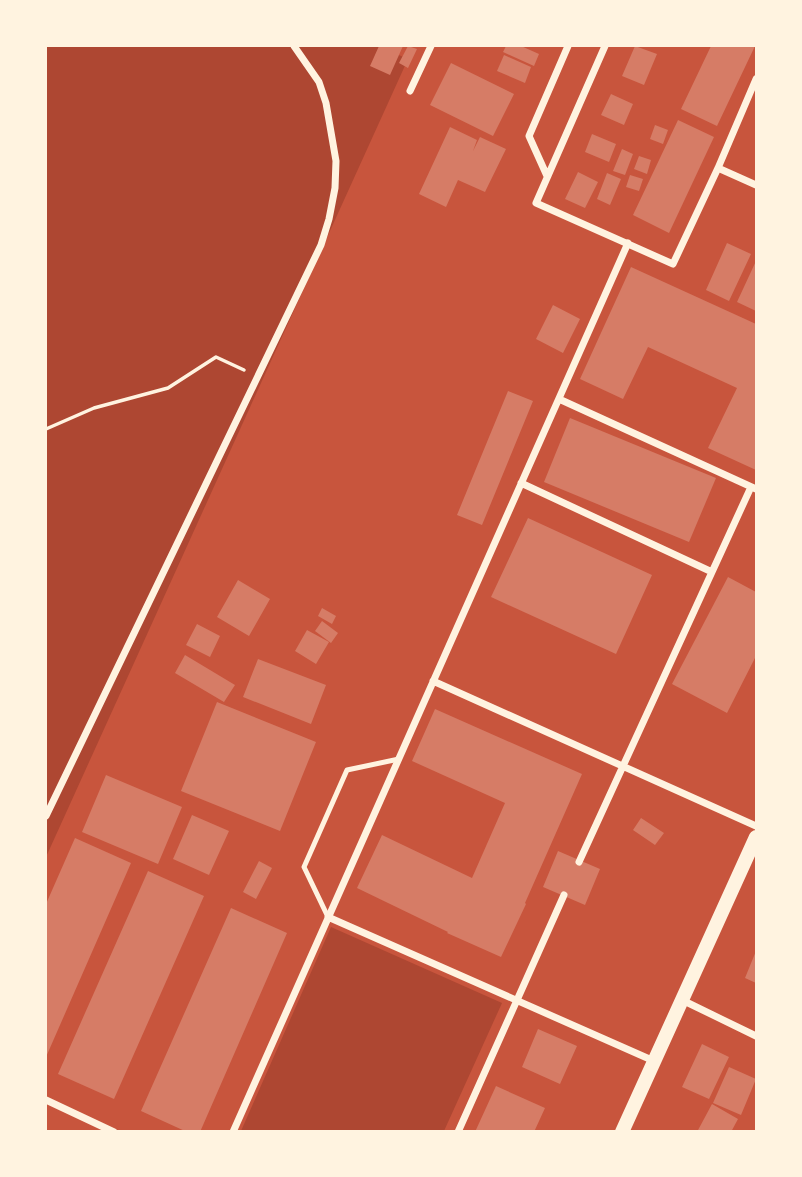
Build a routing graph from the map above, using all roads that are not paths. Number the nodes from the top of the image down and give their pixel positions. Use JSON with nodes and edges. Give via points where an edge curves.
{"nodes":[{"id":1,"x":294,"y":46,"type":"edge"},
{"id":2,"x":431,"y":46,"type":"edge"},
{"id":3,"x":568,"y":46,"type":"edge"},
{"id":4,"x":605,"y":46,"type":"edge"},
{"id":5,"x":756,"y":80,"type":"edge"},
{"id":6,"x":410,"y":91,"type":"dead end"},
{"id":7,"x":718,"y":168,"type":"junction"},
{"id":8,"x":547,"y":176,"type":"junction"},
{"id":9,"x":757,"y":185,"type":"edge"},
{"id":10,"x":628,"y":243,"type":"junction"},
{"id":11,"x":559,"y":399,"type":"junction"},
{"id":12,"x":521,"y":483,"type":"junction"},
{"id":13,"x":754,"y":488,"type":"edge"},
{"id":14,"x":712,"y":572,"type":"junction"},
{"id":15,"x":433,"y":681,"type":"junction"},
{"id":16,"x":398,"y":759,"type":"junction"},
{"id":17,"x":623,"y":766,"type":"junction"},
{"id":18,"x":46,"y":816,"type":"edge"},
{"id":19,"x":757,"y":826,"type":"edge"},
{"id":20,"x":757,"y":837,"type":"edge"},
{"id":21,"x":579,"y":862,"type":"dead end"},
{"id":22,"x":565,"y":895,"type":"dead end"},
{"id":23,"x":328,"y":917,"type":"junction"},
{"id":24,"x":518,"y":1000,"type":"junction"},
{"id":25,"x":682,"y":1000,"type":"junction"},
{"id":26,"x":757,"y":1036,"type":"edge"},
{"id":27,"x":654,"y":1061,"type":"junction"},
{"id":28,"x":46,"y":1100,"type":"edge"},
{"id":29,"x":114,"y":1132,"type":"edge"},
{"id":30,"x":233,"y":1132,"type":"edge"},
{"id":31,"x":458,"y":1132,"type":"edge"},
{"id":32,"x":622,"y":1132,"type":"edge"}],
"edges":[{"from":1,"to":18,"type":"street","via":[[319,82],[336,161],[335,188],[321,246]]},
{"from":2,"to":6,"type":"street"},
{"from":3,"to":8,"type":"street","via":[[529,136]]},
{"from":4,"to":8,"type":"street"},
{"from":5,"to":7,"type":"street"},
{"from":7,"to":9,"type":"street"},
{"from":7,"to":10,"type":"street","via":[[673,264]]},
{"from":8,"to":10,"type":"street","via":[[537,203]]},
{"from":10,"to":11,"type":"street"},
{"from":11,"to":12,"type":"street"},
{"from":11,"to":13,"type":"street"},
{"from":12,"to":14,"type":"street"},
{"from":12,"to":15,"type":"street"},
{"from":13,"to":14,"type":"street"},
{"from":14,"to":17,"type":"street"},
{"from":15,"to":16,"type":"street"},
{"from":15,"to":17,"type":"street"},
{"from":16,"to":23,"type":"street"},
{"from":16,"to":23,"type":"lane","via":[[347,770],[315,842],[304,867]]},
{"from":17,"to":19,"type":"street"},
{"from":17,"to":21,"type":"street"},
{"from":20,"to":25,"type":"main road"},
{"from":22,"to":24,"type":"street"},
{"from":23,"to":24,"type":"street"},
{"from":23,"to":30,"type":"street"},
{"from":24,"to":27,"type":"street"},
{"from":24,"to":31,"type":"street"},
{"from":25,"to":26,"type":"street"},
{"from":25,"to":27,"type":"main road"},
{"from":27,"to":32,"type":"main road"},
{"from":28,"to":29,"type":"street"}]}
